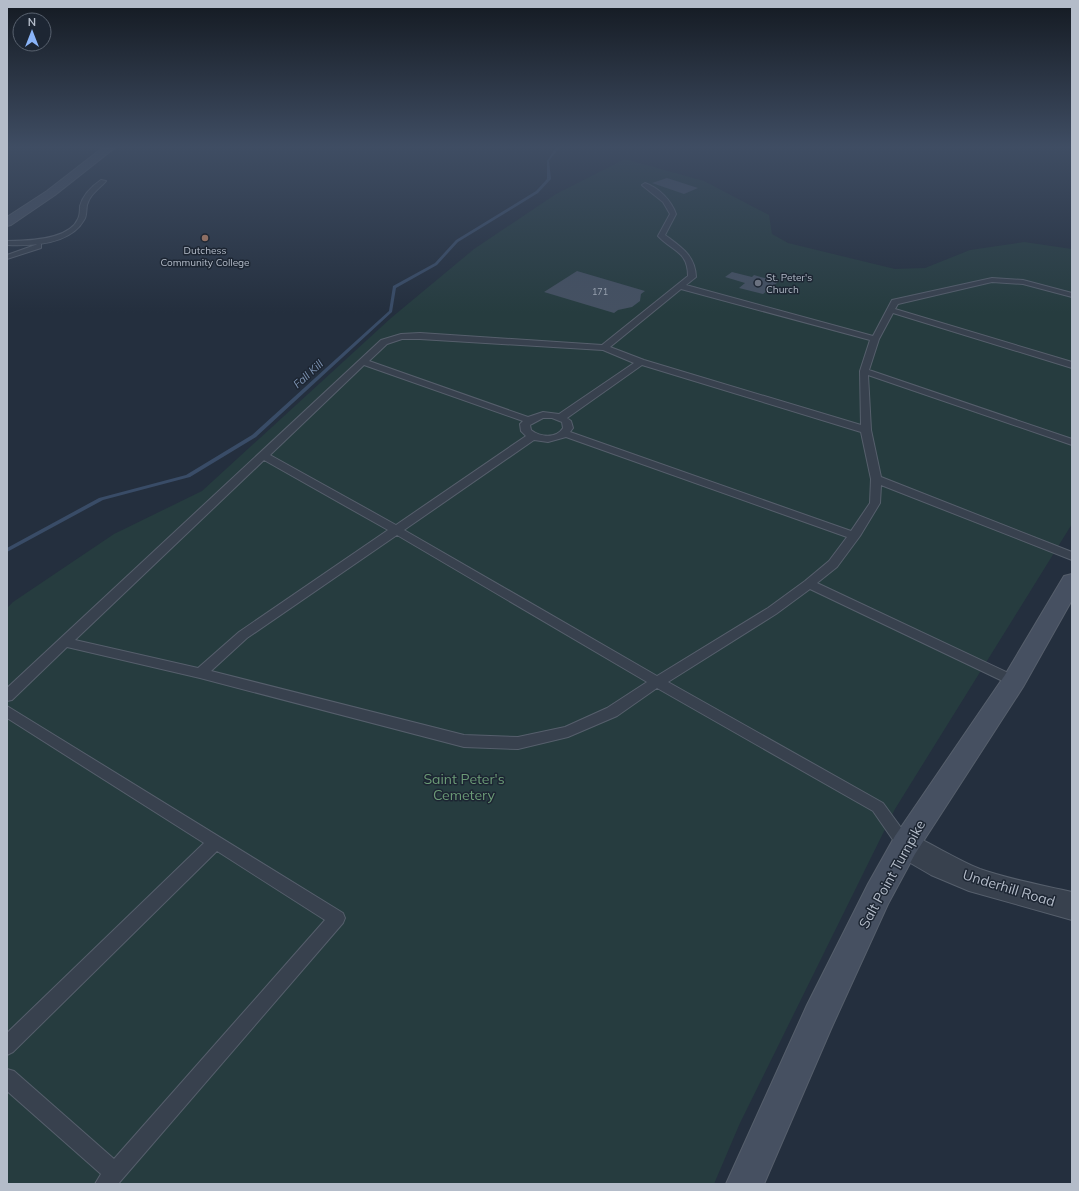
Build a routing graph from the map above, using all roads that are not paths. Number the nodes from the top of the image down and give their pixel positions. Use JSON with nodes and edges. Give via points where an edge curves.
{"nodes":[{"id":1,"x":38,"y":202,"type":"edge"},
{"id":2,"x":86,"y":202,"type":"edge"},
{"id":3,"x":666,"y":202,"type":"edge"},
{"id":4,"x":7,"y":222,"type":"edge"},
{"id":5,"x":56,"y":238,"type":"junction"},
{"id":6,"x":7,"y":243,"type":"edge"},
{"id":7,"x":7,"y":257,"type":"edge"},
{"id":8,"x":680,"y":286,"type":"junction"},
{"id":9,"x":1072,"y":295,"type":"edge"},
{"id":10,"x":891,"y":310,"type":"junction"},
{"id":11,"x":875,"y":339,"type":"junction"},
{"id":12,"x":604,"y":348,"type":"junction"},
{"id":13,"x":363,"y":362,"type":"junction"},
{"id":14,"x":641,"y":362,"type":"junction"},
{"id":15,"x":1072,"y":365,"type":"edge"},
{"id":16,"x":864,"y":370,"type":"junction"},
{"id":17,"x":560,"y":418,"type":"junction"},
{"id":18,"x":528,"y":420,"type":"junction"},
{"id":19,"x":866,"y":430,"type":"junction"},
{"id":20,"x":565,"y":433,"type":"junction"},
{"id":21,"x":533,"y":436,"type":"junction"},
{"id":22,"x":1072,"y":442,"type":"edge"},
{"id":23,"x":262,"y":455,"type":"junction"},
{"id":24,"x":876,"y":480,"type":"junction"},
{"id":25,"x":395,"y":529,"type":"junction"},
{"id":26,"x":854,"y":536,"type":"junction"},
{"id":27,"x":1072,"y":556,"type":"edge"},
{"id":28,"x":1072,"y":581,"type":"edge"},
{"id":29,"x":809,"y":584,"type":"junction"},
{"id":30,"x":63,"y":642,"type":"junction"},
{"id":31,"x":200,"y":673,"type":"junction"},
{"id":32,"x":1014,"y":681,"type":"junction"},
{"id":33,"x":657,"y":682,"type":"junction"},
{"id":34,"x":7,"y":696,"type":"edge"},
{"id":35,"x":7,"y":711,"type":"edge"},
{"id":36,"x":215,"y":843,"type":"junction"},
{"id":37,"x":905,"y":845,"type":"junction"},
{"id":38,"x":1072,"y":906,"type":"edge"},
{"id":39,"x":7,"y":1046,"type":"edge"},
{"id":40,"x":7,"y":1078,"type":"edge"},
{"id":41,"x":110,"y":1178,"type":"edge"},
{"id":42,"x":745,"y":1184,"type":"edge"}],
"edges":[{"from":1,"to":4,"type":"main road"},
{"from":2,"to":5,"type":"lane","via":[[82,219],[78,224]]},
{"from":3,"to":8,"type":"lane","via":[[673,214],[661,236],[689,257],[693,266],[692,277]]},
{"from":5,"to":6,"type":"lane"},
{"from":5,"to":7,"type":"lane"},
{"from":8,"to":11,"type":"lane"},
{"from":8,"to":12,"type":"lane"},
{"from":9,"to":10,"type":"lane","via":[[1023,282],[992,280],[895,302]]},
{"from":10,"to":11,"type":"lane"},
{"from":10,"to":15,"type":"lane"},
{"from":11,"to":16,"type":"lane"},
{"from":12,"to":13,"type":"lane","via":[[420,336],[401,337],[384,342]]},
{"from":12,"to":14,"type":"lane"},
{"from":13,"to":18,"type":"lane"},
{"from":13,"to":23,"type":"lane"},
{"from":14,"to":17,"type":"lane"},
{"from":14,"to":19,"type":"lane"},
{"from":16,"to":19,"type":"lane"},
{"from":16,"to":22,"type":"lane"},
{"from":17,"to":18,"type":"lane","via":[[542,415]]},
{"from":17,"to":20,"type":"lane","via":[[567,423],[568,430]]},
{"from":18,"to":21,"type":"lane","via":[[525,428]]},
{"from":19,"to":24,"type":"lane"},
{"from":20,"to":21,"type":"lane","via":[[550,438]]},
{"from":20,"to":26,"type":"lane"},
{"from":21,"to":25,"type":"lane"},
{"from":23,"to":25,"type":"lane"},
{"from":23,"to":30,"type":"lane"},
{"from":24,"to":26,"type":"lane","via":[[875,503]]},
{"from":24,"to":27,"type":"lane"},
{"from":25,"to":31,"type":"lane","via":[[243,635]]},
{"from":25,"to":33,"type":"lane"},
{"from":26,"to":29,"type":"lane","via":[[833,564]]},
{"from":28,"to":32,"type":"main road","name":"Salt Point Turnpike"},
{"from":29,"to":32,"type":"lane"},
{"from":29,"to":33,"type":"lane","via":[[772,611]]},
{"from":30,"to":31,"type":"lane"},
{"from":30,"to":34,"type":"lane"},
{"from":31,"to":33,"type":"lane","via":[[464,741],[518,743],[580,727],[612,712]]},
{"from":32,"to":37,"type":"main road","name":"Salt Point Turnpike"},
{"from":33,"to":37,"type":"lane","via":[[878,807]]},
{"from":35,"to":36,"type":"lane"},
{"from":36,"to":39,"type":"lane"},
{"from":36,"to":41,"type":"lane","via":[[337,918]]},
{"from":37,"to":38,"type":"street","name":"Underhill Road","via":[[941,866],[979,882]]},
{"from":37,"to":42,"type":"main road","name":"Salt Point Turnpike","via":[[850,950]]},
{"from":40,"to":41,"type":"lane"}]}
